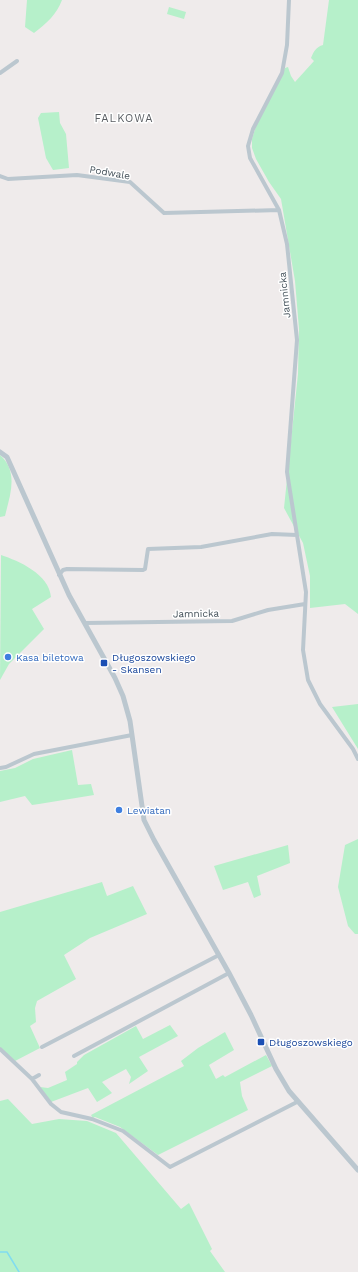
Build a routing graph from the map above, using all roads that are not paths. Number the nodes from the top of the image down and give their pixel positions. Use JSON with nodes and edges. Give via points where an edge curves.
{"nodes":[{"id":1,"x":289,"y":0,"type":"edge"},
{"id":2,"x":17,"y":62,"type":"dead end"},
{"id":3,"x":0,"y":73,"type":"edge"},
{"id":4,"x":0,"y":176,"type":"edge"},
{"id":5,"x":279,"y":210,"type":"junction"},
{"id":6,"x":0,"y":452,"type":"edge"},
{"id":7,"x":297,"y":535,"type":"junction"},
{"id":8,"x":59,"y":575,"type":"junction"},
{"id":9,"x":305,"y":604,"type":"junction"},
{"id":10,"x":85,"y":623,"type":"junction"},
{"id":11,"x":132,"y":735,"type":"junction"},
{"id":12,"x":358,"y":759,"type":"edge"},
{"id":13,"x":0,"y":768,"type":"edge"},
{"id":14,"x":219,"y":955,"type":"junction"},
{"id":15,"x":229,"y":973,"type":"junction"},
{"id":16,"x":42,"y":1047,"type":"dead end"},
{"id":17,"x":0,"y":1049,"type":"edge"},
{"id":18,"x":74,"y":1056,"type":"dead end"},
{"id":19,"x":39,"y":1075,"type":"dead end"},
{"id":20,"x":32,"y":1079,"type":"junction"},
{"id":21,"x":297,"y":1102,"type":"junction"},
{"id":22,"x":358,"y":1170,"type":"edge"}],
"edges":[{"from":1,"to":5,"type":"street","name":"Jamnicka","via":[[287,46],[282,73],[253,129],[248,146],[250,158]]},
{"from":2,"to":3,"type":"street"},
{"from":4,"to":5,"type":"street","name":"Podwale","via":[[8,179],[77,175],[130,182],[164,213]]},
{"from":5,"to":7,"type":"street","name":"Jamnicka","via":[[287,244],[297,340],[287,472]]},
{"from":6,"to":8,"type":"street","via":[[7,458]]},
{"from":7,"to":8,"type":"street","via":[[272,534],[201,547],[148,548],[143,570],[67,569]]},
{"from":7,"to":9,"type":"street","name":"Jamnicka","via":[[306,592]]},
{"from":8,"to":10,"type":"street"},
{"from":9,"to":10,"type":"street","name":"Jamnicka","via":[[268,610],[232,620]]},
{"from":9,"to":12,"type":"street","name":"Jamnicka","via":[[302,650],[308,680],[320,704]]},
{"from":10,"to":11,"type":"street","via":[[123,696]]},
{"from":11,"to":13,"type":"street","via":[[34,754]]},
{"from":11,"to":14,"type":"street","via":[[144,820]]},
{"from":14,"to":15,"type":"street"},
{"from":14,"to":16,"type":"street"},
{"from":15,"to":18,"type":"street"},
{"from":15,"to":21,"type":"street","via":[[276,1069]]},
{"from":17,"to":20,"type":"street"},
{"from":19,"to":20,"type":"street"},
{"from":20,"to":21,"type":"street","via":[[61,1112],[92,1119],[123,1132],[170,1167]]},
{"from":21,"to":22,"type":"street"}]}
